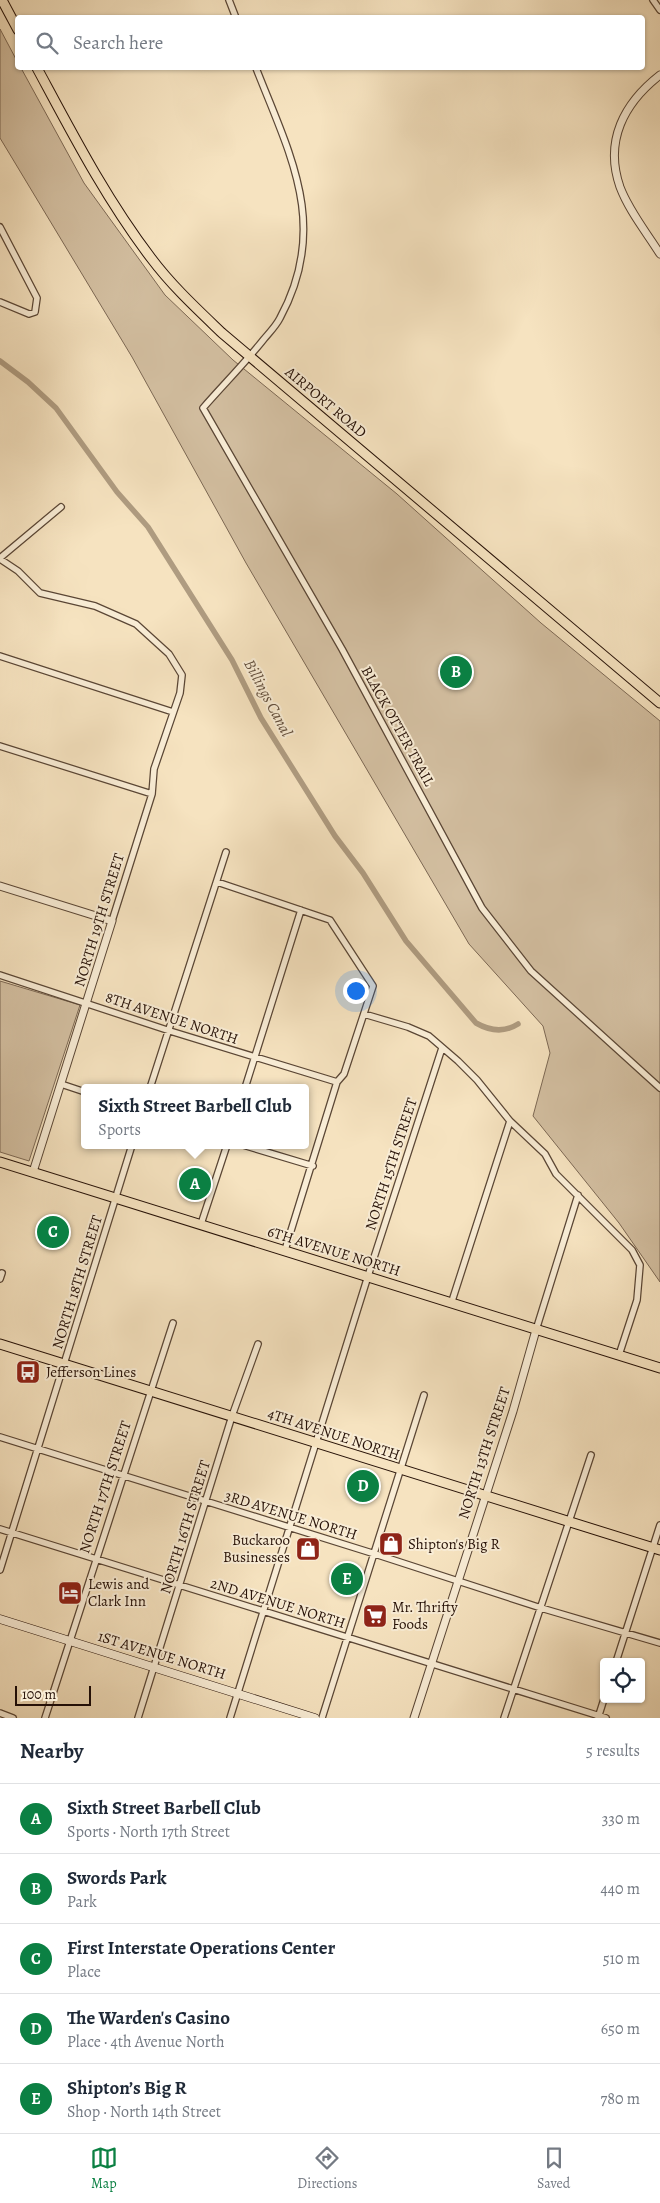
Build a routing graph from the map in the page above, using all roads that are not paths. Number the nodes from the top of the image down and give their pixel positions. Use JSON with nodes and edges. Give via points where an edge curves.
{"nodes":[{"id":1,"x":2,"y":0,"type":"edge"},
{"id":2,"x":229,"y":0,"type":"edge"},
{"id":3,"x":653,"y":0,"type":"edge"},
{"id":4,"x":660,"y":10,"type":"edge"},
{"id":5,"x":235,"y":15,"type":"edge"},
{"id":6,"x":15,"y":24,"type":"edge"},
{"id":7,"x":39,"y":70,"type":"edge"},
{"id":8,"x":257,"y":70,"type":"edge"},
{"id":9,"x":660,"y":75,"type":"edge"},
{"id":10,"x":0,"y":227,"type":"edge"},
{"id":11,"x":660,"y":254,"type":"edge"},
{"id":12,"x":0,"y":302,"type":"edge"},
{"id":13,"x":250,"y":356,"type":"junction"},
{"id":14,"x":61,"y":507,"type":"dead end"},
{"id":15,"x":0,"y":558,"type":"edge"},
{"id":16,"x":0,"y":656,"type":"edge"},
{"id":17,"x":660,"y":703,"type":"edge"},
{"id":18,"x":173,"y":712,"type":"junction"},
{"id":19,"x":0,"y":746,"type":"edge"},
{"id":20,"x":152,"y":794,"type":"junction"},
{"id":21,"x":226,"y":852,"type":"dead end"},
{"id":22,"x":217,"y":882,"type":"junction"},
{"id":23,"x":0,"y":886,"type":"edge"},
{"id":24,"x":301,"y":910,"type":"junction"},
{"id":25,"x":112,"y":921,"type":"junction"},
{"id":26,"x":0,"y":975,"type":"edge"},
{"id":27,"x":88,"y":1003,"type":"junction"},
{"id":28,"x":364,"y":1014,"type":"junction"},
{"id":29,"x":170,"y":1031,"type":"junction"},
{"id":30,"x":442,"y":1048,"type":"junction"},
{"id":31,"x":255,"y":1058,"type":"junction"},
{"id":32,"x":337,"y":1082,"type":"junction"},
{"id":33,"x":61,"y":1084,"type":"junction"},
{"id":34,"x":151,"y":1084,"type":"edge"},
{"id":35,"x":246,"y":1084,"type":"edge"},
{"id":36,"x":660,"y":1088,"type":"edge"},
{"id":37,"x":81,"y":1091,"type":"edge"},
{"id":38,"x":510,"y":1121,"type":"junction"},
{"id":39,"x":131,"y":1149,"type":"edge"},
{"id":40,"x":226,"y":1149,"type":"edge"},
{"id":41,"x":256,"y":1149,"type":"edge"},
{"id":42,"x":0,"y":1162,"type":"edge"},
{"id":43,"x":313,"y":1166,"type":"junction"},
{"id":44,"x":33,"y":1172,"type":"junction"},
{"id":45,"x":578,"y":1195,"type":"junction"},
{"id":46,"x":116,"y":1198,"type":"junction"},
{"id":47,"x":201,"y":1224,"type":"junction"},
{"id":48,"x":285,"y":1250,"type":"junction"},
{"id":49,"x":368,"y":1276,"type":"junction"},
{"id":50,"x":452,"y":1301,"type":"junction"},
{"id":51,"x":173,"y":1322,"type":"dead end"},
{"id":52,"x":536,"y":1330,"type":"junction"},
{"id":53,"x":0,"y":1344,"type":"edge"},
{"id":54,"x":258,"y":1344,"type":"dead end"},
{"id":55,"x":619,"y":1355,"type":"junction"},
{"id":56,"x":65,"y":1364,"type":"junction"},
{"id":57,"x":660,"y":1368,"type":"edge"},
{"id":58,"x":149,"y":1391,"type":"junction"},
{"id":59,"x":424,"y":1395,"type":"dead end"},
{"id":60,"x":232,"y":1416,"type":"junction"},
{"id":61,"x":0,"y":1437,"type":"edge"},
{"id":62,"x":317,"y":1444,"type":"junction"},
{"id":63,"x":37,"y":1450,"type":"junction"},
{"id":64,"x":591,"y":1455,"type":"dead end"},
{"id":65,"x":400,"y":1469,"type":"junction"},
{"id":66,"x":122,"y":1476,"type":"junction"},
{"id":67,"x":484,"y":1497,"type":"junction"},
{"id":68,"x":206,"y":1503,"type":"junction"},
{"id":69,"x":570,"y":1524,"type":"junction"},
{"id":70,"x":660,"y":1525,"type":"edge"},
{"id":71,"x":290,"y":1528,"type":"junction"},
{"id":72,"x":0,"y":1529,"type":"edge"},
{"id":73,"x":12,"y":1532,"type":"junction"},
{"id":74,"x":656,"y":1549,"type":"edge"},
{"id":75,"x":375,"y":1554,"type":"junction"},
{"id":76,"x":94,"y":1559,"type":"junction"},
{"id":77,"x":0,"y":1570,"type":"edge"},
{"id":78,"x":459,"y":1581,"type":"junction"},
{"id":79,"x":180,"y":1586,"type":"junction"},
{"id":80,"x":541,"y":1608,"type":"junction"},
{"id":81,"x":265,"y":1611,"type":"junction"},
{"id":82,"x":0,"y":1619,"type":"edge"},
{"id":83,"x":625,"y":1633,"type":"junction"},
{"id":84,"x":348,"y":1637,"type":"junction"},
{"id":85,"x":70,"y":1641,"type":"junction"},
{"id":86,"x":660,"y":1643,"type":"edge"},
{"id":87,"x":617,"y":1658,"type":"edge"},
{"id":88,"x":431,"y":1662,"type":"junction"},
{"id":89,"x":154,"y":1667,"type":"junction"},
{"id":90,"x":513,"y":1689,"type":"junction"},
{"id":91,"x":238,"y":1694,"type":"junction"},
{"id":92,"x":603,"y":1703,"type":"edge"},
{"id":93,"x":0,"y":1713,"type":"edge"},
{"id":94,"x":598,"y":1717,"type":"edge"},
{"id":95,"x":13,"y":1718,"type":"edge"},
{"id":96,"x":45,"y":1718,"type":"edge"},
{"id":97,"x":138,"y":1718,"type":"edge"},
{"id":98,"x":230,"y":1718,"type":"edge"},
{"id":99,"x":316,"y":1718,"type":"edge"},
{"id":100,"x":322,"y":1718,"type":"edge"},
{"id":101,"x":414,"y":1718,"type":"edge"},
{"id":102,"x":504,"y":1718,"type":"edge"},
{"id":103,"x":606,"y":1718,"type":"edge"}],
"edges":[{"from":1,"to":6,"type":"main road"},
{"from":2,"to":5,"type":"street"},
{"from":3,"to":4,"type":"street"},
{"from":7,"to":13,"type":"main road","name":"AIRPORT ROAD","via":[[81,152],[151,259],[190,302]]},
{"from":8,"to":13,"type":"street","via":[[289,152],[302,198],[305,234],[302,262],[280,319]]},
{"from":9,"to":11,"type":"street","via":[[634,98],[625,113],[616,143],[615,163],[621,188]]},
{"from":10,"to":12,"type":"street","via":[[37,298],[38,306],[29,314]]},
{"from":13,"to":17,"type":"main road","name":"AIRPORT ROAD"},
{"from":13,"to":36,"type":"street","name":"BLACK OTTER TRAIL","via":[[203,408],[342,649],[482,908],[531,971]]},
{"from":14,"to":15,"type":"street"},
{"from":15,"to":18,"type":"street","name":"NORTH 19TH STREET","via":[[40,592],[95,606],[136,624],[170,654],[182,675]]},
{"from":16,"to":18,"type":"street"},
{"from":18,"to":20,"type":"street","name":"NORTH 19TH STREET","via":[[154,769]]},
{"from":19,"to":20,"type":"street"},
{"from":20,"to":25,"type":"street","name":"NORTH 19TH STREET"},
{"from":21,"to":22,"type":"street"},
{"from":22,"to":24,"type":"street"},
{"from":22,"to":29,"type":"street"},
{"from":23,"to":25,"type":"street"},
{"from":24,"to":28,"type":"street","via":[[330,920],[372,986]]},
{"from":24,"to":31,"type":"street"},
{"from":25,"to":27,"type":"street","name":"NORTH 19TH STREET"},
{"from":26,"to":27,"type":"street","name":"8TH AVENUE NORTH"},
{"from":27,"to":29,"type":"street","name":"8TH AVENUE NORTH"},
{"from":27,"to":33,"type":"street","name":"NORTH 19TH STREET"},
{"from":28,"to":30,"type":"street","via":[[429,1036]]},
{"from":28,"to":32,"type":"street","via":[[344,1074]]},
{"from":29,"to":31,"type":"street","name":"8TH AVENUE NORTH"},
{"from":29,"to":34,"type":"street"},
{"from":30,"to":38,"type":"street","via":[[477,1080]]},
{"from":30,"to":49,"type":"street","name":"NORTH 15TH STREET"},
{"from":31,"to":32,"type":"street","name":"8TH AVENUE NORTH"},
{"from":31,"to":35,"type":"street"},
{"from":32,"to":43,"type":"street"},
{"from":33,"to":37,"type":"street"},
{"from":33,"to":44,"type":"street","name":"NORTH 19TH STREET"},
{"from":38,"to":45,"type":"street","via":[[545,1154],[556,1174]]},
{"from":38,"to":50,"type":"street"},
{"from":39,"to":46,"type":"street","name":"NORTH 18TH STREET"},
{"from":40,"to":47,"type":"street"},
{"from":41,"to":43,"type":"street"},
{"from":42,"to":44,"type":"main road","name":"6TH AVENUE NORTH"},
{"from":43,"to":48,"type":"street"},
{"from":44,"to":46,"type":"main road","name":"6TH AVENUE NORTH"},
{"from":45,"to":52,"type":"street","name":"NORTH 13TH STREET"},
{"from":45,"to":55,"type":"street","via":[[632,1250],[640,1265],[637,1300]]},
{"from":46,"to":47,"type":"main road","name":"6TH AVENUE NORTH"},
{"from":46,"to":56,"type":"street","name":"NORTH 18TH STREET"},
{"from":47,"to":48,"type":"main road","name":"6TH AVENUE NORTH"},
{"from":48,"to":49,"type":"main road","name":"6TH AVENUE NORTH"},
{"from":49,"to":50,"type":"main road","name":"6TH AVENUE NORTH"},
{"from":49,"to":62,"type":"street","name":"NORTH 15TH STREET"},
{"from":50,"to":52,"type":"main road","name":"6TH AVENUE NORTH"},
{"from":51,"to":58,"type":"street","name":"NORTH 17TH STREET"},
{"from":52,"to":55,"type":"main road","name":"6TH AVENUE NORTH"},
{"from":52,"to":67,"type":"street","name":"NORTH 13TH STREET"},
{"from":53,"to":56,"type":"main road","name":"4TH AVENUE NORTH"},
{"from":54,"to":60,"type":"street","name":"NORTH 16TH STREET"},
{"from":55,"to":57,"type":"main road","name":"6TH AVENUE NORTH"},
{"from":56,"to":58,"type":"main road","name":"4TH AVENUE NORTH"},
{"from":56,"to":63,"type":"street","name":"NORTH 18TH STREET"},
{"from":58,"to":60,"type":"main road","name":"4TH AVENUE NORTH"},
{"from":58,"to":66,"type":"street","name":"NORTH 17TH STREET"},
{"from":59,"to":65,"type":"street"},
{"from":60,"to":62,"type":"main road","name":"4TH AVENUE NORTH"},
{"from":60,"to":68,"type":"street","name":"NORTH 16TH STREET"},
{"from":61,"to":63,"type":"street","name":"3RD AVENUE NORTH"},
{"from":62,"to":65,"type":"main road","name":"4TH AVENUE NORTH"},
{"from":62,"to":71,"type":"street","name":"NORTH 15TH STREET"},
{"from":63,"to":66,"type":"street","name":"3RD AVENUE NORTH"},
{"from":63,"to":73,"type":"street","name":"NORTH 18TH STREET"},
{"from":64,"to":69,"type":"street"},
{"from":65,"to":67,"type":"main road","name":"4TH AVENUE NORTH"},
{"from":65,"to":75,"type":"street"},
{"from":66,"to":68,"type":"street","name":"3RD AVENUE NORTH"},
{"from":66,"to":76,"type":"street","name":"NORTH 17TH STREET"},
{"from":67,"to":69,"type":"main road","name":"4TH AVENUE NORTH"},
{"from":67,"to":78,"type":"street","name":"NORTH 13TH STREET"},
{"from":68,"to":71,"type":"street","name":"3RD AVENUE NORTH"},
{"from":68,"to":79,"type":"street","name":"NORTH 16TH STREET"},
{"from":69,"to":74,"type":"main road","name":"4TH AVENUE NORTH"},
{"from":69,"to":80,"type":"street"},
{"from":70,"to":74,"type":"street"},
{"from":71,"to":75,"type":"street","name":"3RD AVENUE NORTH"},
{"from":71,"to":81,"type":"street","name":"NORTH 15TH STREET"},
{"from":72,"to":73,"type":"street","name":"2ND AVENUE NORTH"},
{"from":73,"to":76,"type":"street","name":"2ND AVENUE NORTH"},
{"from":73,"to":77,"type":"street","name":"NORTH 18TH STREET"},
{"from":74,"to":83,"type":"street"},
{"from":75,"to":78,"type":"street","name":"3RD AVENUE NORTH"},
{"from":75,"to":84,"type":"street"},
{"from":76,"to":79,"type":"street","name":"2ND AVENUE NORTH"},
{"from":76,"to":85,"type":"street","name":"NORTH 17TH STREET"},
{"from":78,"to":80,"type":"street","name":"3RD AVENUE NORTH"},
{"from":78,"to":88,"type":"street","name":"NORTH 13TH STREET"},
{"from":79,"to":81,"type":"street","name":"2ND AVENUE NORTH"},
{"from":79,"to":89,"type":"street","name":"NORTH 16TH STREET"},
{"from":80,"to":83,"type":"street","name":"3RD AVENUE NORTH"},
{"from":80,"to":90,"type":"street"},
{"from":81,"to":84,"type":"street","name":"2ND AVENUE NORTH"},
{"from":81,"to":91,"type":"street","name":"NORTH 15TH STREET"},
{"from":82,"to":85,"type":"main road","name":"1ST AVENUE NORTH"},
{"from":83,"to":86,"type":"street","name":"3RD AVENUE NORTH"},
{"from":83,"to":87,"type":"street"},
{"from":84,"to":88,"type":"street","name":"2ND AVENUE NORTH"},
{"from":84,"to":100,"type":"street"},
{"from":85,"to":89,"type":"main road","name":"1ST AVENUE NORTH"},
{"from":85,"to":96,"type":"street","name":"NORTH 17TH STREET"},
{"from":88,"to":90,"type":"street","name":"2ND AVENUE NORTH"},
{"from":88,"to":101,"type":"street","name":"NORTH 13TH STREET"},
{"from":89,"to":91,"type":"main road","name":"1ST AVENUE NORTH"},
{"from":89,"to":97,"type":"street","name":"NORTH 16TH STREET"},
{"from":90,"to":94,"type":"street","name":"2ND AVENUE NORTH"},
{"from":90,"to":102,"type":"street"},
{"from":91,"to":98,"type":"street","name":"NORTH 15TH STREET"},
{"from":91,"to":99,"type":"main road","name":"1ST AVENUE NORTH"},
{"from":92,"to":94,"type":"street"},
{"from":93,"to":95,"type":"street"},
{"from":94,"to":103,"type":"street","name":"2ND AVENUE NORTH"}]}
